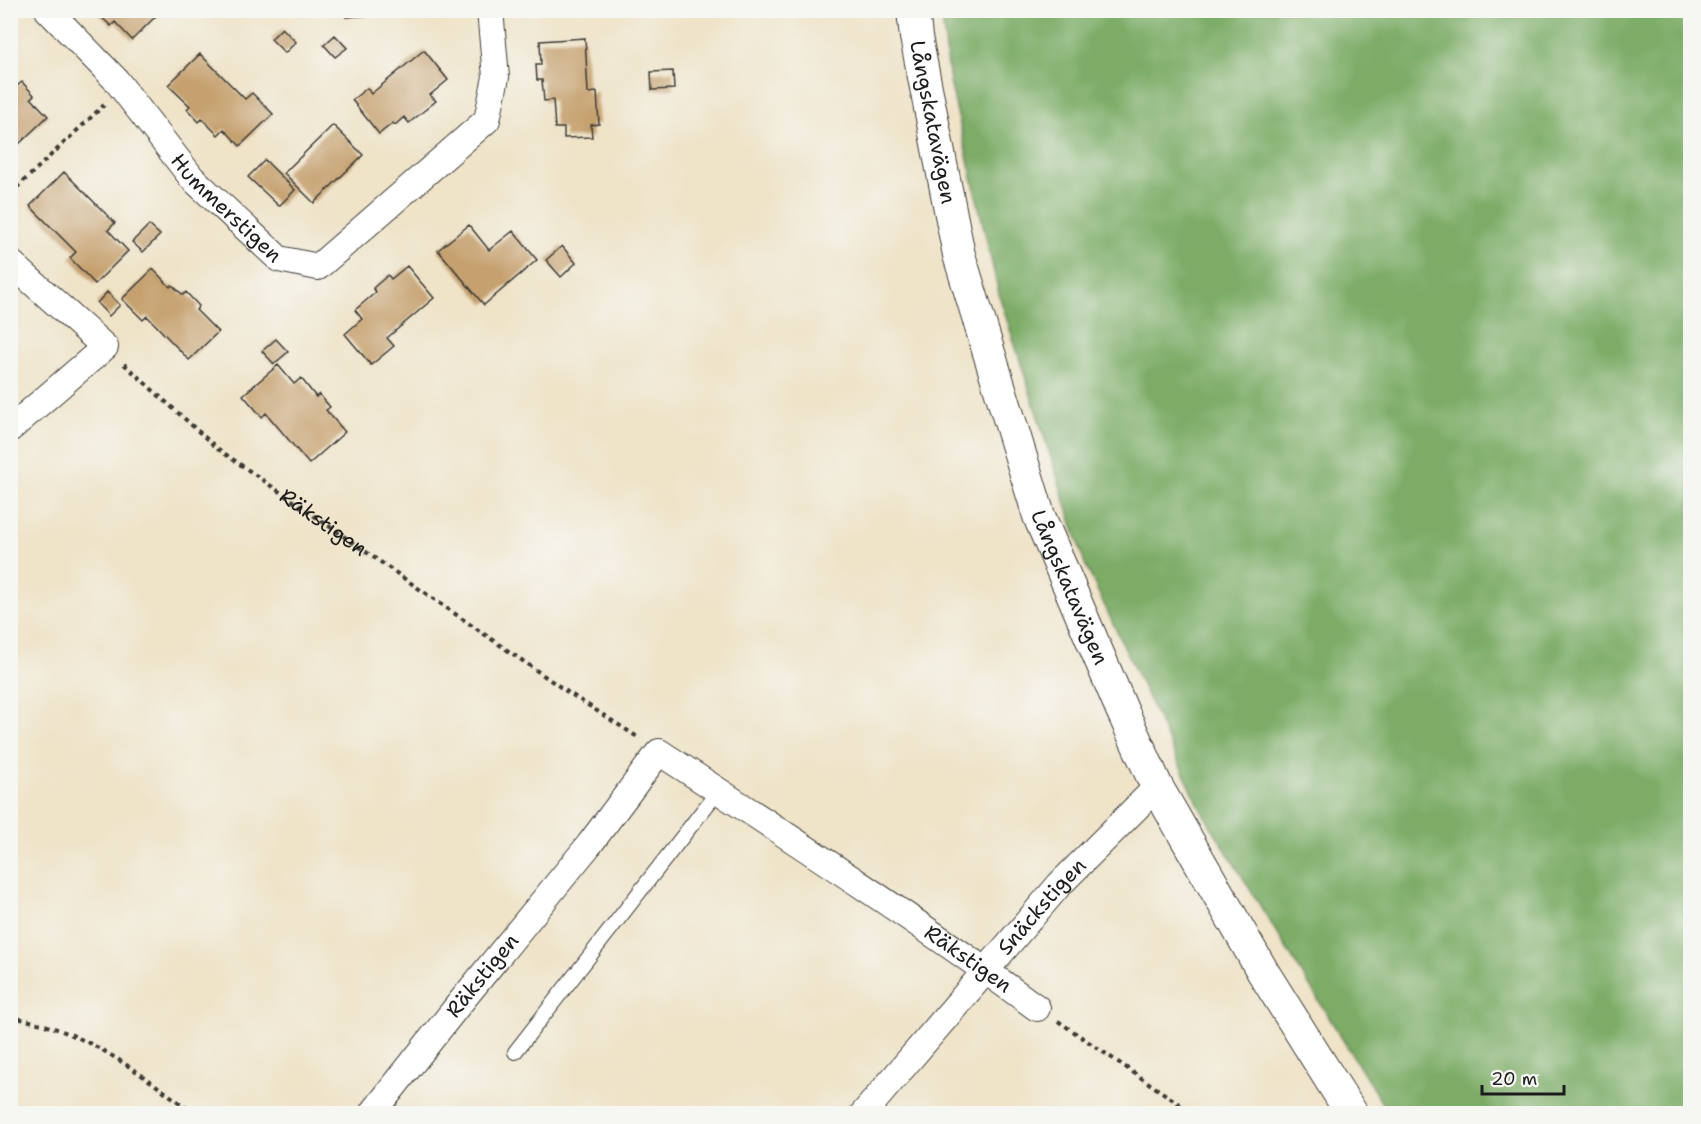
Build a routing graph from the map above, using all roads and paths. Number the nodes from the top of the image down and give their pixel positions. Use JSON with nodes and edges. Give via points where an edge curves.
{"nodes":[{"id":1,"x":48,"y":10,"type":"edge"},
{"id":2,"x":490,"y":10,"type":"edge"},
{"id":3,"x":913,"y":10,"type":"edge"},
{"id":4,"x":122,"y":88,"type":"junction"},
{"id":5,"x":10,"y":194,"type":"edge"},
{"id":6,"x":10,"y":262,"type":"edge"},
{"id":7,"x":105,"y":347,"type":"junction"},
{"id":8,"x":10,"y":429,"type":"edge"},
{"id":9,"x":659,"y":752,"type":"junction"},
{"id":10,"x":1157,"y":787,"type":"junction"},
{"id":11,"x":718,"y":791,"type":"junction"},
{"id":12,"x":986,"y":970,"type":"junction"},
{"id":13,"x":1037,"y":1008,"type":"joint"},
{"id":14,"x":10,"y":1017,"type":"edge"},
{"id":15,"x":515,"y":1052,"type":"dead end"},
{"id":16,"x":195,"y":1113,"type":"edge"},
{"id":17,"x":372,"y":1113,"type":"edge"},
{"id":18,"x":864,"y":1113,"type":"edge"},
{"id":19,"x":1194,"y":1113,"type":"edge"},
{"id":20,"x":1352,"y":1113,"type":"edge"}],
"edges":[{"from":1,"to":4,"type":"street","name":"Hummerstigen"},
{"from":2,"to":4,"type":"street","name":"Hummerstigen","via":[[495,76],[487,120],[318,267],[279,259],[192,178]]},
{"from":3,"to":10,"type":"street","name":"Långskatavägen","via":[[960,255],[1039,516]]},
{"from":4,"to":5,"type":"path"},
{"from":6,"to":7,"type":"street"},
{"from":7,"to":8,"type":"street"},
{"from":7,"to":9,"type":"path","name":"Räkstigen","via":[[218,449]]},
{"from":9,"to":11,"type":"street","name":"Räkstigen"},
{"from":9,"to":17,"type":"street","name":"Räkstigen","via":[[589,845]]},
{"from":10,"to":12,"type":"street","name":"Snäckstigen","via":[[1059,885]]},
{"from":10,"to":20,"type":"street","name":"Långskatavägen","via":[[1263,972]]},
{"from":11,"to":12,"type":"street","name":"Räkstigen"},
{"from":11,"to":15,"type":"lane"},
{"from":12,"to":13,"type":"street","name":"Räkstigen"},
{"from":12,"to":18,"type":"street","name":"Snäckstigen"},
{"from":13,"to":19,"type":"path"},
{"from":14,"to":16,"type":"path","via":[[42,1023],[81,1038],[132,1067]]}]}
